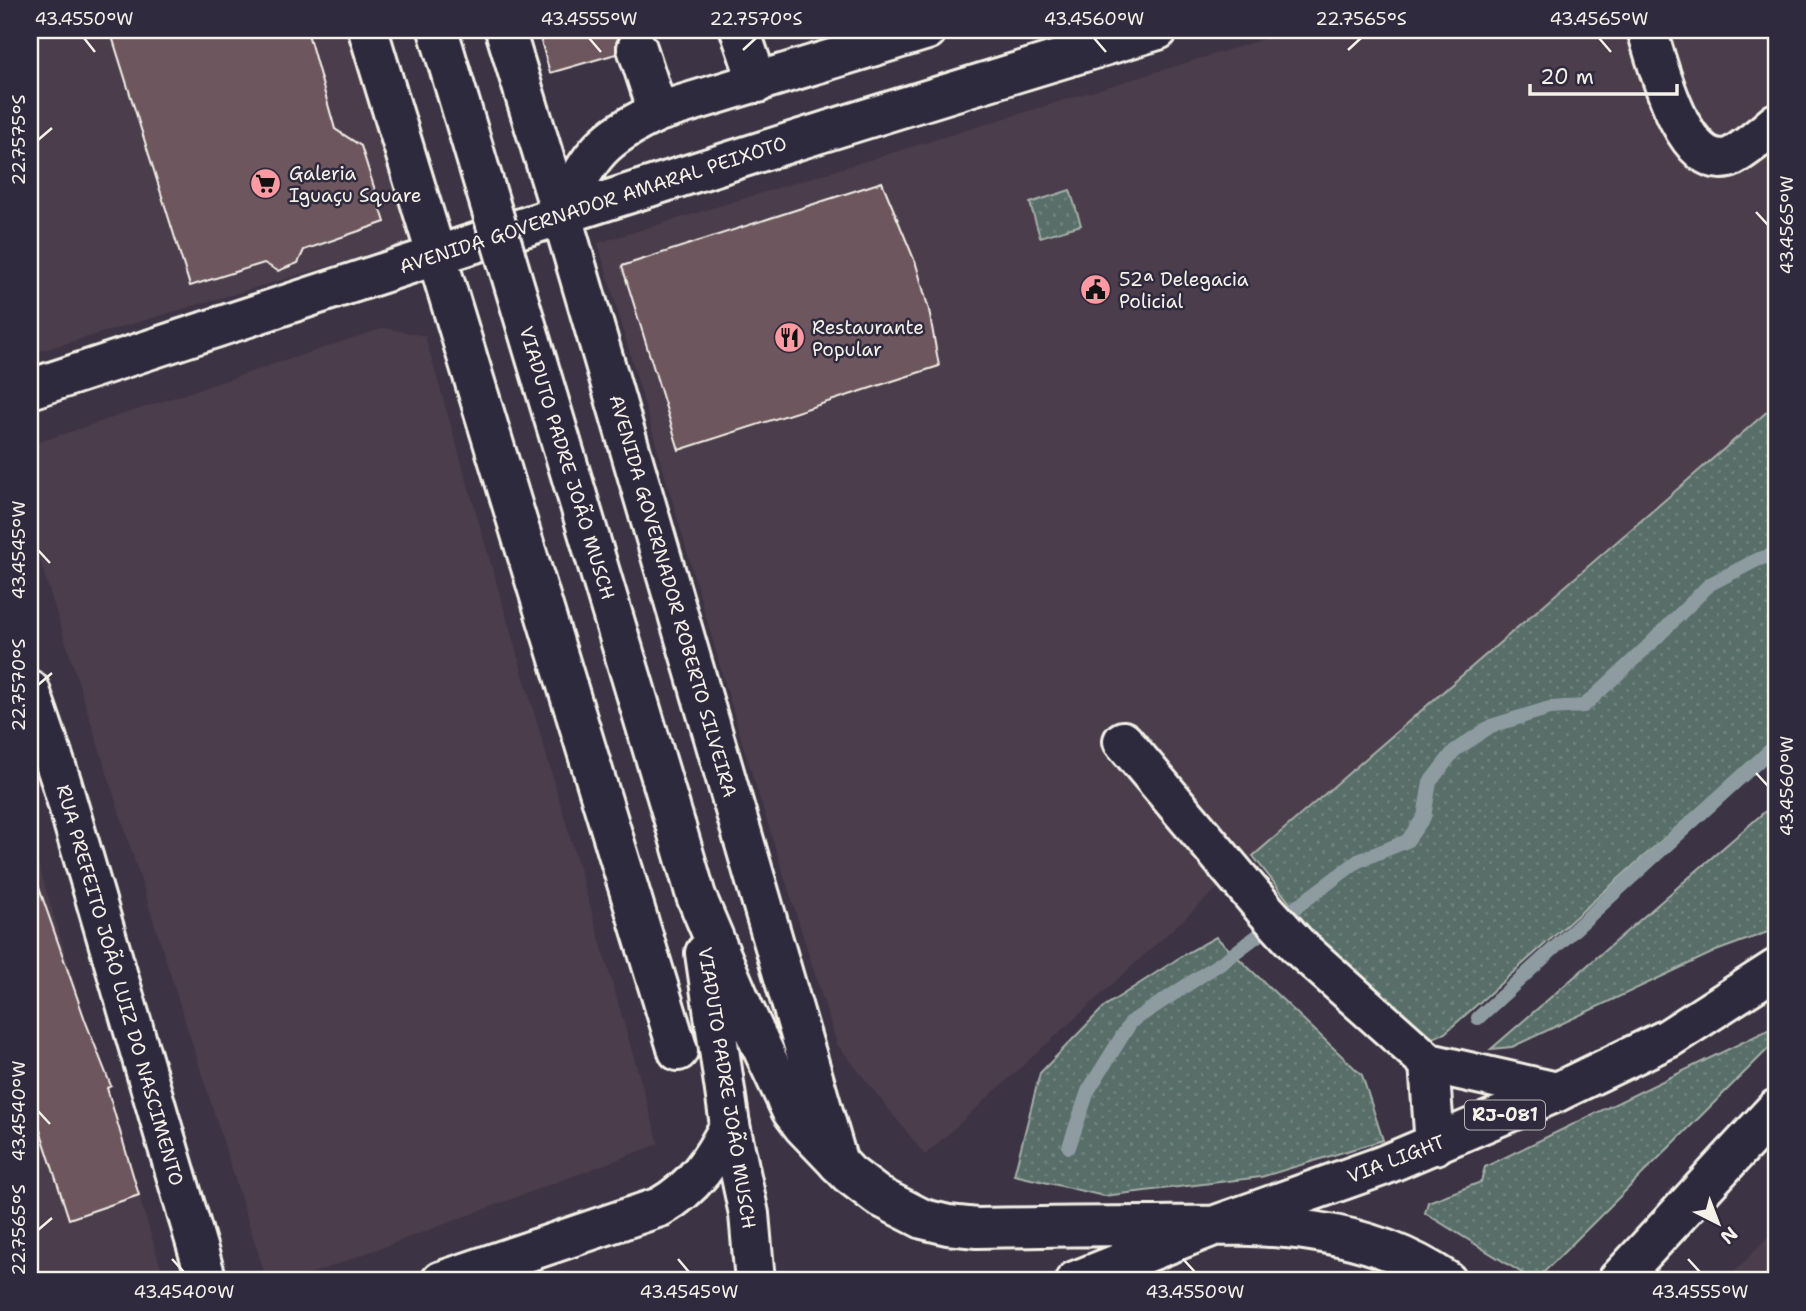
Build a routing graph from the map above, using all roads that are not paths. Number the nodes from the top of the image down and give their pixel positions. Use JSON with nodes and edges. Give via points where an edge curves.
{"nodes":[{"id":1,"x":368,"y":30,"type":"edge"},
{"id":2,"x":438,"y":30,"type":"edge"},
{"id":3,"x":505,"y":30,"type":"edge"},
{"id":4,"x":740,"y":30,"type":"edge"},
{"id":5,"x":927,"y":30,"type":"edge"},
{"id":6,"x":1158,"y":30,"type":"edge"},
{"id":7,"x":1647,"y":30,"type":"edge"},
{"id":8,"x":850,"y":41,"type":"edge"},
{"id":9,"x":637,"y":48,"type":"dead end"},
{"id":10,"x":758,"y":83,"type":"junction"},
{"id":11,"x":658,"y":112,"type":"junction"},
{"id":12,"x":1776,"y":123,"type":"edge"},
{"id":13,"x":561,"y":213,"type":"junction"},
{"id":14,"x":435,"y":255,"type":"junction"},
{"id":15,"x":30,"y":389,"type":"edge"},
{"id":16,"x":30,"y":690,"type":"edge"},
{"id":17,"x":1123,"y":741,"type":"dead end"},
{"id":18,"x":696,"y":896,"type":"junction"},
{"id":19,"x":1776,"y":969,"type":"edge"},
{"id":20,"x":678,"y":1051,"type":"dead end"},
{"id":21,"x":1429,"y":1063,"type":"junction"},
{"id":22,"x":1557,"y":1093,"type":"junction"},
{"id":23,"x":1776,"y":1109,"type":"edge"},
{"id":24,"x":730,"y":1125,"type":"junction"},
{"id":25,"x":1434,"y":1145,"type":"junction"},
{"id":26,"x":838,"y":1163,"type":"junction"},
{"id":27,"x":1216,"y":1225,"type":"junction"},
{"id":28,"x":207,"y":1281,"type":"edge"},
{"id":29,"x":440,"y":1281,"type":"edge"},
{"id":30,"x":755,"y":1281,"type":"edge"},
{"id":31,"x":1075,"y":1281,"type":"edge"},
{"id":32,"x":1447,"y":1281,"type":"edge"},
{"id":33,"x":1617,"y":1281,"type":"edge"}],
"edges":[{"from":1,"to":14,"type":"street"},
{"from":2,"to":18,"type":"street","name":"VIADUTO PADRE JOÃO MUSCH","bridge":true},
{"from":3,"to":13,"type":"street","name":"AVENIDA GOVERNADOR ROBERTO SILVEIRA"},
{"from":4,"to":10,"type":"street"},
{"from":5,"to":8,"type":"street"},
{"from":6,"to":13,"type":"street","name":"AVENIDA GOVERNADOR AMARAL PEIXOTO"},
{"from":7,"to":12,"type":"street","via":[[1675,112],[1702,152],[1729,158]]},
{"from":8,"to":10,"type":"street"},
{"from":9,"to":11,"type":"street"},
{"from":10,"to":11,"type":"street"},
{"from":11,"to":13,"type":"street","via":[[629,125],[594,154]]},
{"from":13,"to":14,"type":"street","name":"AVENIDA GOVERNADOR AMARAL PEIXOTO"},
{"from":13,"to":26,"type":"street","name":"AVENIDA GOVERNADOR ROBERTO SILVEIRA"},
{"from":14,"to":15,"type":"street","name":"AVENIDA GOVERNADOR AMARAL PEIXOTO"},
{"from":14,"to":20,"type":"street"},
{"from":16,"to":28,"type":"street","name":"RUA PREFEITO JOÃO LUIZ DO NASCIMENTO","via":[[61,781]]},
{"from":17,"to":21,"type":"street","via":[[1298,946]]},
{"from":18,"to":24,"type":"street","name":"VIADUTO PADRE JOÃO MUSCH"},
{"from":18,"to":26,"type":"street","name":"VIADUTO PADRE JOÃO MUSCH","via":[[791,1110]]},
{"from":19,"to":22,"type":"street","name":"VIA LIGHT","number":"RJ-081","via":[[1669,1038]]},
{"from":21,"to":22,"type":"street"},
{"from":21,"to":25,"type":"street"},
{"from":22,"to":25,"type":"street","name":"VIA LIGHT","number":"RJ-081"},
{"from":23,"to":33,"type":"street"},
{"from":24,"to":29,"type":"street","via":[[693,1183],[651,1212]]},
{"from":24,"to":30,"type":"street","name":"VIADUTO PADRE JOÃO MUSCH","via":[[749,1214]]},
{"from":25,"to":27,"type":"street","name":"VIA LIGHT","number":"RJ-081"},
{"from":26,"to":27,"type":"street","via":[[901,1210],[948,1225]]},
{"from":27,"to":31,"type":"street","name":"VIA LIGHT","number":"RJ-081"},
{"from":27,"to":32,"type":"street","via":[[1348,1236],[1421,1265]]}]}
